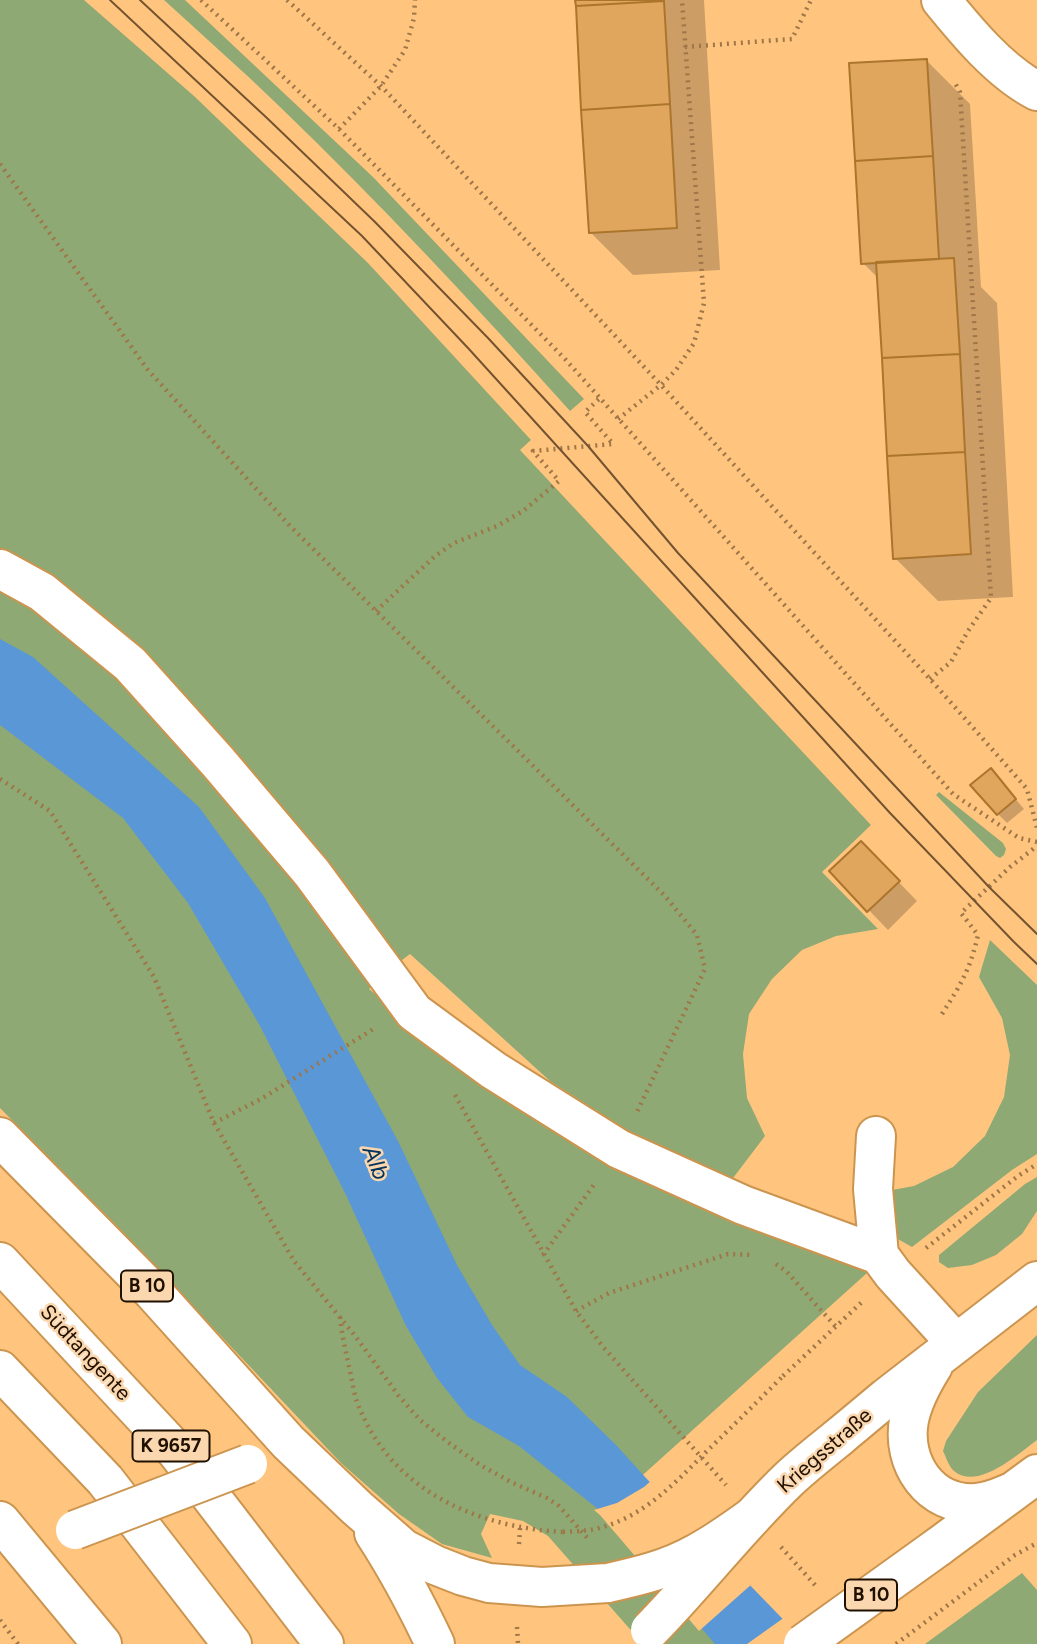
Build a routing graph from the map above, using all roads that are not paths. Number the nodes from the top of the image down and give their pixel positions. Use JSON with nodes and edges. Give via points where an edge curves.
{"nodes":[{"id":1,"x":941,"y":0,"type":"edge"},
{"id":2,"x":1037,"y":91,"type":"edge"},
{"id":3,"x":0,"y":569,"type":"edge"},
{"id":4,"x":876,"y":1136,"type":"dead end"},
{"id":5,"x":0,"y":1137,"type":"edge"},
{"id":6,"x":0,"y":1262,"type":"edge"},
{"id":7,"x":886,"y":1265,"type":"junction"},
{"id":8,"x":1037,"y":1281,"type":"edge"},
{"id":9,"x":946,"y":1352,"type":"junction"},
{"id":10,"x":0,"y":1370,"type":"edge"},
{"id":11,"x":288,"y":1442,"type":"junction"},
{"id":12,"x":1029,"y":1484,"type":"edge"},
{"id":13,"x":357,"y":1508,"type":"junction"},
{"id":14,"x":753,"y":1517,"type":"junction"},
{"id":15,"x":8,"y":1543,"type":"edge"},
{"id":16,"x":642,"y":1637,"type":"edge"},
{"id":17,"x":102,"y":1644,"type":"edge"},
{"id":18,"x":232,"y":1644,"type":"edge"},
{"id":19,"x":324,"y":1644,"type":"edge"},
{"id":20,"x":435,"y":1644,"type":"edge"},
{"id":21,"x":803,"y":1644,"type":"edge"}],
"edges":[{"from":1,"to":2,"type":"main road","via":[[972,38]]},
{"from":3,"to":7,"type":"main road","via":[[43,592],[130,664],[312,873],[414,1012],[493,1070],[619,1149]]},
{"from":4,"to":7,"type":"main road","via":[[873,1189]]},
{"from":5,"to":11,"type":"main road","number":"B 10","via":[[153,1292]]},
{"from":6,"to":19,"type":"main road","name":"Südtangente","number":"K 9657","via":[[176,1451]]},
{"from":7,"to":9,"type":"main road"},
{"from":8,"to":9,"type":"main road","name":"Kriegsstraße","number":"B 10"},
{"from":9,"to":12,"type":"main road","via":[[919,1390],[909,1419],[908,1439],[918,1475],[930,1488],[958,1502],[991,1501]]},
{"from":9,"to":14,"type":"main road","name":"Kriegsstraße","number":"B 10","bridge":true,"via":[[839,1437]]},
{"from":10,"to":18,"type":"main road","via":[[105,1480]]},
{"from":11,"to":13,"type":"main road","number":"B 10"},
{"from":11,"to":15,"type":"main road","bridge":true,"via":[[248,1464],[75,1530]]},
{"from":12,"to":21,"type":"main road","number":"B 10","bridge":true},
{"from":13,"to":14,"type":"main road","number":"B 10","bridge":true,"via":[[404,1549],[435,1565],[489,1583],[542,1587],[640,1576],[703,1550]]},
{"from":13,"to":20,"type":"main road","via":[[387,1553]]},
{"from":14,"to":16,"type":"main road","name":"Kriegsstraße","number":"B 10","bridge":true},
{"from":15,"to":17,"type":"main road"}]}
